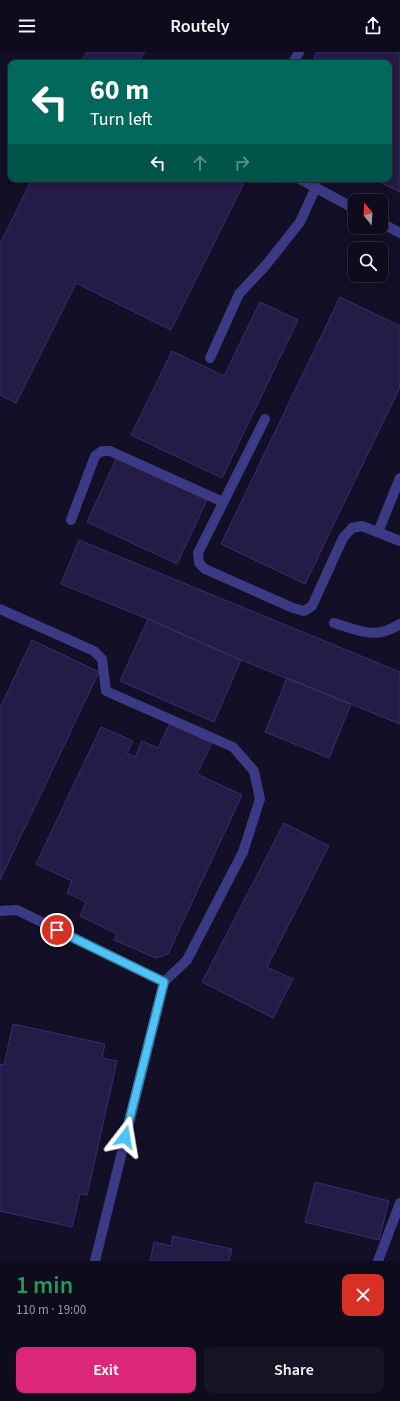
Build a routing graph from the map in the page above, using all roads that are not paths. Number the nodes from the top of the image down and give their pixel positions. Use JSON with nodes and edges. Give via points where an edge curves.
{"nodes":[{"id":1,"x":305,"y":182,"type":"edge"},
{"id":2,"x":316,"y":188,"type":"junction"},
{"id":3,"x":348,"y":205,"type":"edge"},
{"id":4,"x":388,"y":227,"type":"edge"},
{"id":5,"x":400,"y":234,"type":"edge"},
{"id":6,"x":210,"y":358,"type":"dead end"},
{"id":7,"x":265,"y":419,"type":"dead end"},
{"id":8,"x":400,"y":478,"type":"edge"},
{"id":9,"x":223,"y":502,"type":"junction"},
{"id":10,"x":71,"y":520,"type":"dead end"},
{"id":11,"x":378,"y":532,"type":"junction"},
{"id":12,"x":400,"y":541,"type":"edge"},
{"id":13,"x":0,"y":609,"type":"edge"},
{"id":14,"x":334,"y":623,"type":"dead end"},
{"id":15,"x":400,"y":624,"type":"edge"},
{"id":16,"x":0,"y":911,"type":"edge"},
{"id":17,"x":164,"y":982,"type":"junction"},
{"id":18,"x":400,"y":1203,"type":"edge"},
{"id":19,"x":95,"y":1261,"type":"edge"},
{"id":20,"x":378,"y":1261,"type":"edge"}],
"edges":[{"from":1,"to":2,"type":"lane"},
{"from":2,"to":3,"type":"lane"},
{"from":2,"to":6,"type":"lane","via":[[300,222],[239,294]]},
{"from":4,"to":5,"type":"lane"},
{"from":7,"to":9,"type":"lane"},
{"from":8,"to":11,"type":"lane"},
{"from":9,"to":10,"type":"lane","via":[[110,451],[95,456]]},
{"from":9,"to":11,"type":"lane","via":[[198,553],[200,563],[205,569],[304,611],[312,606],[343,538],[352,528],[362,526]]},
{"from":11,"to":12,"type":"lane"},
{"from":13,"to":17,"type":"lane","via":[[94,651],[102,659],[106,691],[233,747],[254,771],[260,799],[243,852],[187,960]]},
{"from":14,"to":15,"type":"lane","via":[[370,634],[391,630]]},
{"from":16,"to":17,"type":"lane","via":[[17,910]]},
{"from":17,"to":19,"type":"lane"},
{"from":18,"to":20,"type":"lane"}]}
